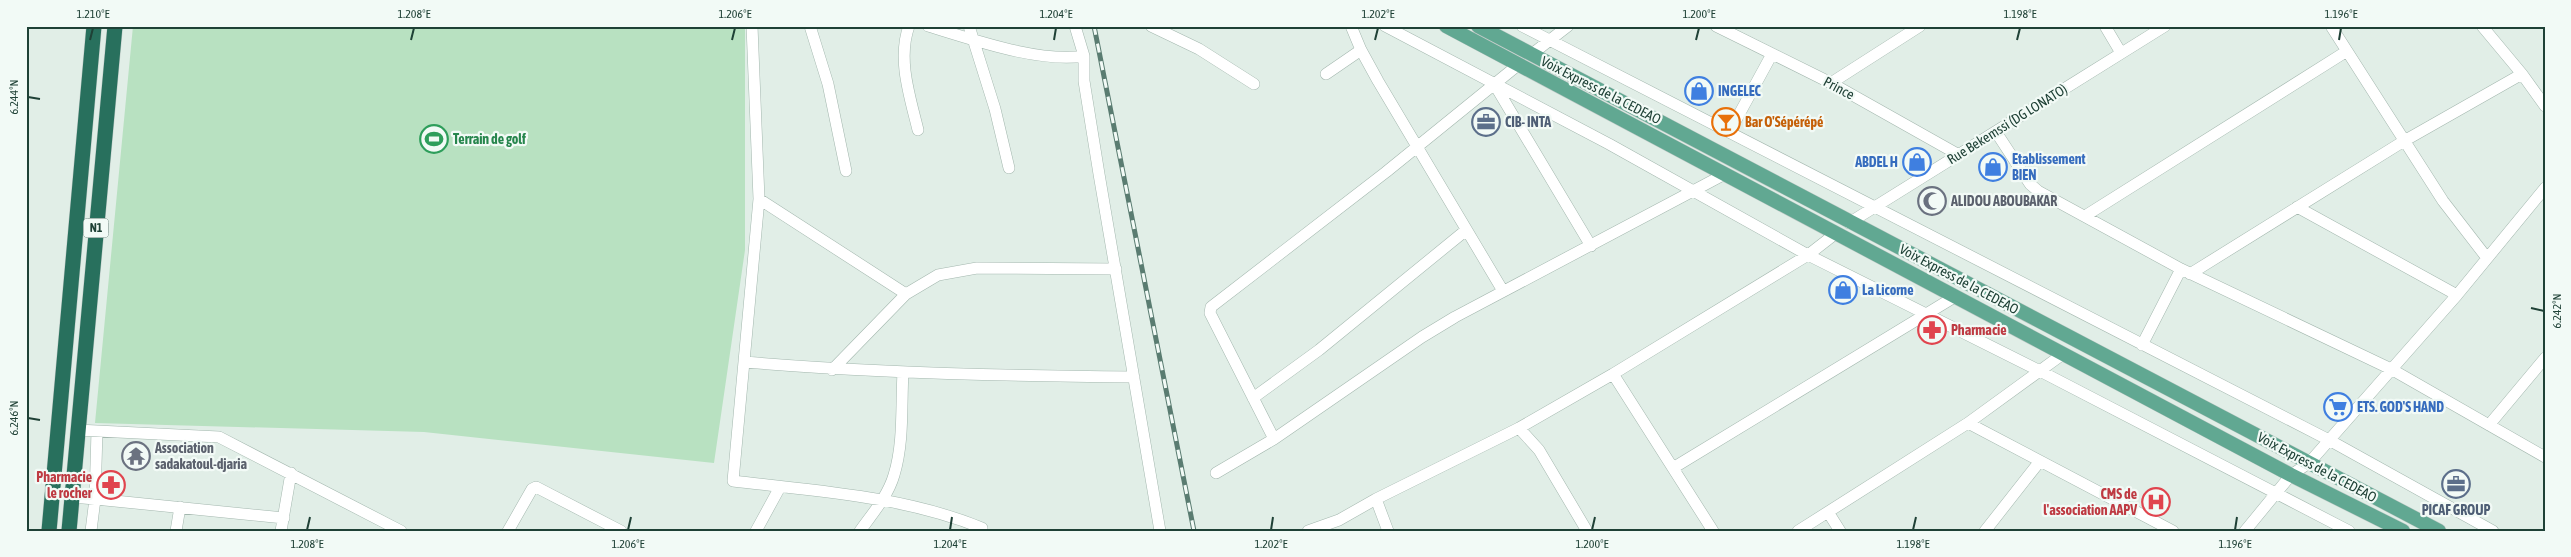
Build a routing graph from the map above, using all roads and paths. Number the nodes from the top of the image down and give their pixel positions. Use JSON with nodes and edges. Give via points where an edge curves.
{"nodes":[{"id":1,"x":94,"y":26,"type":"edge"},
{"id":2,"x":115,"y":26,"type":"edge"},
{"id":3,"x":752,"y":26,"type":"edge"},
{"id":4,"x":810,"y":26,"type":"edge"},
{"id":5,"x":909,"y":26,"type":"edge"},
{"id":6,"x":928,"y":26,"type":"edge"},
{"id":7,"x":969,"y":26,"type":"edge"},
{"id":8,"x":1075,"y":26,"type":"edge"},
{"id":9,"x":1152,"y":26,"type":"edge"},
{"id":10,"x":1351,"y":26,"type":"edge"},
{"id":11,"x":1385,"y":26,"type":"edge"},
{"id":12,"x":1446,"y":26,"type":"edge"},
{"id":13,"x":1478,"y":26,"type":"edge"},
{"id":14,"x":1522,"y":26,"type":"edge"},
{"id":15,"x":1568,"y":26,"type":"edge"},
{"id":16,"x":1920,"y":26,"type":"edge"},
{"id":17,"x":2105,"y":26,"type":"edge"},
{"id":18,"x":2165,"y":26,"type":"edge"},
{"id":19,"x":2331,"y":26,"type":"edge"},
{"id":20,"x":2482,"y":26,"type":"edge"},
{"id":21,"x":1723,"y":28,"type":"edge"},
{"id":22,"x":972,"y":39,"type":"junction"},
{"id":23,"x":1550,"y":40,"type":"junction"},
{"id":24,"x":1361,"y":50,"type":"junction"},
{"id":25,"x":2347,"y":51,"type":"junction"},
{"id":26,"x":2121,"y":53,"type":"junction"},
{"id":27,"x":1532,"y":54,"type":"junction"},
{"id":28,"x":1772,"y":54,"type":"junction"},
{"id":29,"x":1084,"y":56,"type":"junction"},
{"id":30,"x":1518,"y":65,"type":"junction"},
{"id":31,"x":1326,"y":74,"type":"dead end"},
{"id":32,"x":2522,"y":74,"type":"junction"},
{"id":33,"x":1831,"y":83,"type":"junction"},
{"id":34,"x":1254,"y":84,"type":"dead end"},
{"id":35,"x":1495,"y":85,"type":"junction"},
{"id":36,"x":2545,"y":106,"type":"edge"},
{"id":37,"x":918,"y":130,"type":"dead end"},
{"id":38,"x":1730,"y":131,"type":"junction"},
{"id":39,"x":1996,"y":132,"type":"junction"},
{"id":40,"x":2404,"y":141,"type":"junction"},
{"id":41,"x":1416,"y":147,"type":"junction"},
{"id":42,"x":1959,"y":155,"type":"junction"},
{"id":43,"x":1009,"y":168,"type":"dead end"},
{"id":44,"x":846,"y":171,"type":"dead end"},
{"id":45,"x":1725,"y":174,"type":"junction"},
{"id":46,"x":2545,"y":188,"type":"edge"},
{"id":47,"x":1693,"y":191,"type":"junction"},
{"id":48,"x":759,"y":199,"type":"junction"},
{"id":49,"x":1874,"y":206,"type":"junction"},
{"id":50,"x":2297,"y":207,"type":"junction"},
{"id":51,"x":2085,"y":216,"type":"junction"},
{"id":52,"x":1849,"y":222,"type":"junction"},
{"id":53,"x":1466,"y":232,"type":"junction"},
{"id":54,"x":1836,"y":234,"type":"junction"},
{"id":55,"x":1591,"y":246,"type":"junction"},
{"id":56,"x":1808,"y":255,"type":"junction"},
{"id":57,"x":2487,"y":258,"type":"junction"},
{"id":58,"x":1116,"y":269,"type":"junction"},
{"id":59,"x":2186,"y":272,"type":"junction"},
{"id":60,"x":1502,"y":291,"type":"junction"},
{"id":61,"x":906,"y":294,"type":"junction"},
{"id":62,"x":2457,"y":295,"type":"junction"},
{"id":63,"x":1956,"y":296,"type":"junction"},
{"id":64,"x":1926,"y":314,"type":"junction"},
{"id":65,"x":2142,"y":345,"type":"junction"},
{"id":66,"x":2063,"y":354,"type":"junction"},
{"id":67,"x":2545,"y":358,"type":"edge"},
{"id":68,"x":745,"y":362,"type":"junction"},
{"id":69,"x":2391,"y":368,"type":"junction"},
{"id":70,"x":832,"y":370,"type":"junction"},
{"id":71,"x":2040,"y":371,"type":"junction"},
{"id":72,"x":903,"y":372,"type":"junction"},
{"id":73,"x":1613,"y":374,"type":"junction"},
{"id":74,"x":1134,"y":376,"type":"junction"},
{"id":75,"x":1253,"y":398,"type":"junction"},
{"id":76,"x":1968,"y":423,"type":"junction"},
{"id":77,"x":2489,"y":425,"type":"junction"},
{"id":78,"x":60,"y":427,"type":"junction"},
{"id":79,"x":1519,"y":428,"type":"junction"},
{"id":80,"x":78,"y":430,"type":"junction"},
{"id":81,"x":97,"y":431,"type":"junction"},
{"id":82,"x":1274,"y":440,"type":"junction"},
{"id":83,"x":2329,"y":440,"type":"junction"},
{"id":84,"x":2545,"y":457,"type":"edge"},
{"id":85,"x":2040,"y":461,"type":"junction"},
{"id":86,"x":2309,"y":463,"type":"junction"},
{"id":87,"x":1673,"y":468,"type":"junction"},
{"id":88,"x":291,"y":473,"type":"junction"},
{"id":89,"x":1216,"y":473,"type":"dead end"},
{"id":90,"x":2291,"y":475,"type":"junction"},
{"id":91,"x":780,"y":487,"type":"junction"},
{"id":92,"x":2276,"y":493,"type":"junction"},
{"id":93,"x":72,"y":497,"type":"junction"},
{"id":94,"x":94,"y":499,"type":"junction"},
{"id":95,"x":1376,"y":499,"type":"junction"},
{"id":96,"x":882,"y":500,"type":"junction"},
{"id":97,"x":180,"y":507,"type":"junction"},
{"id":98,"x":1828,"y":512,"type":"junction"},
{"id":99,"x":284,"y":518,"type":"junction"},
{"id":100,"x":1157,"y":528,"type":"edge"},
{"id":101,"x":1583,"y":530,"type":"edge"},
{"id":102,"x":2168,"y":530,"type":"edge"},
{"id":103,"x":49,"y":531,"type":"edge"},
{"id":104,"x":69,"y":531,"type":"edge"},
{"id":105,"x":92,"y":531,"type":"edge"},
{"id":106,"x":176,"y":531,"type":"edge"},
{"id":107,"x":281,"y":531,"type":"edge"},
{"id":108,"x":401,"y":531,"type":"edge"},
{"id":109,"x":508,"y":531,"type":"edge"},
{"id":110,"x":621,"y":531,"type":"edge"},
{"id":111,"x":756,"y":531,"type":"edge"},
{"id":112,"x":860,"y":531,"type":"edge"},
{"id":113,"x":981,"y":531,"type":"edge"},
{"id":114,"x":1308,"y":531,"type":"edge"},
{"id":115,"x":1388,"y":531,"type":"edge"},
{"id":116,"x":1712,"y":531,"type":"edge"},
{"id":117,"x":1798,"y":531,"type":"edge"},
{"id":118,"x":1840,"y":531,"type":"edge"},
{"id":119,"x":1985,"y":531,"type":"edge"},
{"id":120,"x":2245,"y":531,"type":"edge"},
{"id":121,"x":2348,"y":531,"type":"edge"},
{"id":122,"x":2403,"y":531,"type":"edge"},
{"id":123,"x":2439,"y":531,"type":"edge"},
{"id":124,"x":2493,"y":531,"type":"edge"}],
"edges":[{"from":1,"to":78,"type":"highway","number":"N1"},
{"from":2,"to":80,"type":"highway","number":"N1"},
{"from":3,"to":48,"type":"street"},
{"from":4,"to":44,"type":"street","via":[[828,84]]},
{"from":5,"to":37,"type":"street","via":[[904,54]]},
{"from":6,"to":22,"type":"street"},
{"from":7,"to":22,"type":"street"},
{"from":8,"to":29,"type":"street"},
{"from":9,"to":34,"type":"street","via":[[1199,49]]},
{"from":10,"to":24,"type":"street"},
{"from":11,"to":35,"type":"street"},
{"from":12,"to":30,"type":"main road"},
{"from":13,"to":27,"type":"main road","name":"Voix Express de la CEDEAO"},
{"from":14,"to":23,"type":"street"},
{"from":15,"to":23,"type":"street"},
{"from":16,"to":33,"type":"street"},
{"from":17,"to":26,"type":"street"},
{"from":18,"to":26,"type":"street","name":"Rue Bekemssi (DG LONATO)"},
{"from":19,"to":25,"type":"street"},
{"from":20,"to":32,"type":"street"},
{"from":21,"to":28,"type":"street","name":"Prince"},
{"from":22,"to":29,"type":"street","via":[[1060,58]]},
{"from":22,"to":43,"type":"street"},
{"from":23,"to":27,"type":"street"},
{"from":23,"to":38,"type":"street"},
{"from":24,"to":31,"type":"street"},
{"from":24,"to":41,"type":"street"},
{"from":25,"to":40,"type":"street"},
{"from":25,"to":51,"type":"street"},
{"from":26,"to":39,"type":"street","name":"Rue Bekemssi (DG LONATO)"},
{"from":27,"to":52,"type":"main road","name":"Voix Express de la CEDEAO"},
{"from":28,"to":33,"type":"street","name":"Prince"},
{"from":28,"to":38,"type":"street"},
{"from":29,"to":58,"type":"street","via":[[1084,81]]},
{"from":30,"to":35,"type":"street"},
{"from":30,"to":45,"type":"main road"},
{"from":32,"to":36,"type":"street"},
{"from":32,"to":40,"type":"street"},
{"from":33,"to":42,"type":"street","name":"Prince"},
{"from":35,"to":41,"type":"street"},
{"from":35,"to":47,"type":"street"},
{"from":35,"to":55,"type":"street"},
{"from":38,"to":49,"type":"street"},
{"from":39,"to":42,"type":"street","name":"Rue Bekemssi (DG LONATO)"},
{"from":39,"to":51,"type":"street","via":[[2033,188]]},
{"from":40,"to":50,"type":"street"},
{"from":40,"to":57,"type":"street","via":[[2443,201]]},
{"from":41,"to":53,"type":"street"},
{"from":41,"to":75,"type":"street","via":[[1212,307],[1210,314]]},
{"from":42,"to":49,"type":"street","name":"Rue Bekemssi (DG LONATO)"},
{"from":45,"to":47,"type":"street"},
{"from":45,"to":54,"type":"main road"},
{"from":46,"to":57,"type":"street"},
{"from":47,"to":55,"type":"street"},
{"from":47,"to":56,"type":"street"},
{"from":48,"to":61,"type":"street"},
{"from":48,"to":68,"type":"street"},
{"from":49,"to":52,"type":"street","name":"Rue Bekemssi (DG LONATO)"},
{"from":49,"to":65,"type":"street"},
{"from":50,"to":59,"type":"street"},
{"from":50,"to":62,"type":"street"},
{"from":51,"to":59,"type":"street"},
{"from":52,"to":86,"type":"main road","name":"Voix Express de la CEDEAO"},
{"from":53,"to":60,"type":"street"},
{"from":53,"to":75,"type":"street","via":[[1319,350]]},
{"from":54,"to":56,"type":"street"},
{"from":54,"to":63,"type":"main road"},
{"from":55,"to":60,"type":"street"},
{"from":56,"to":64,"type":"street"},
{"from":56,"to":73,"type":"street"},
{"from":57,"to":62,"type":"street"},
{"from":58,"to":61,"type":"street","via":[[958,270],[938,275]]},
{"from":58,"to":74,"type":"street"},
{"from":59,"to":65,"type":"street"},
{"from":59,"to":69,"type":"street"},
{"from":60,"to":82,"type":"street","via":[[1422,337]]},
{"from":61,"to":70,"type":"street"},
{"from":62,"to":69,"type":"street"},
{"from":63,"to":64,"type":"street"},
{"from":63,"to":66,"type":"main road"},
{"from":64,"to":71,"type":"street"},
{"from":64,"to":87,"type":"street"},
{"from":65,"to":83,"type":"street"},
{"from":66,"to":71,"type":"street"},
{"from":66,"to":90,"type":"main road"},
{"from":67,"to":77,"type":"street"},
{"from":68,"to":70,"type":"street"},
{"from":68,"to":91,"type":"street","via":[[733,480]]},
{"from":69,"to":77,"type":"street"},
{"from":69,"to":83,"type":"street"},
{"from":70,"to":72,"type":"street"},
{"from":71,"to":76,"type":"street"},
{"from":71,"to":92,"type":"street"},
{"from":72,"to":74,"type":"street"},
{"from":72,"to":96,"type":"street","via":[[898,451],[894,475]]},
{"from":73,"to":79,"type":"street"},
{"from":73,"to":87,"type":"street"},
{"from":74,"to":100,"type":"street"},
{"from":75,"to":82,"type":"street"},
{"from":76,"to":85,"type":"street"},
{"from":76,"to":98,"type":"street"},
{"from":77,"to":84,"type":"street"},
{"from":78,"to":80,"type":"highway"},
{"from":78,"to":103,"type":"highway","number":"N1"},
{"from":79,"to":95,"type":"street"},
{"from":79,"to":101,"type":"street","via":[[1539,450]]},
{"from":80,"to":81,"type":"street"},
{"from":80,"to":93,"type":"highway","number":"N1"},
{"from":81,"to":88,"type":"street","via":[[219,438]]},
{"from":81,"to":94,"type":"street"},
{"from":82,"to":89,"type":"street"},
{"from":83,"to":86,"type":"street"},
{"from":83,"to":124,"type":"street"},
{"from":85,"to":102,"type":"street"},
{"from":85,"to":119,"type":"street"},
{"from":86,"to":90,"type":"street"},
{"from":86,"to":123,"type":"main road","name":"Voix Express de la CEDEAO"},
{"from":87,"to":116,"type":"street"},
{"from":88,"to":99,"type":"street"},
{"from":88,"to":108,"type":"street"},
{"from":90,"to":92,"type":"street"},
{"from":90,"to":122,"type":"main road"},
{"from":91,"to":96,"type":"street"},
{"from":91,"to":111,"type":"street"},
{"from":92,"to":120,"type":"street"},
{"from":92,"to":121,"type":"street"},
{"from":93,"to":94,"type":"street"},
{"from":93,"to":104,"type":"highway","number":"N1"},
{"from":94,"to":97,"type":"street"},
{"from":94,"to":105,"type":"street"},
{"from":95,"to":114,"type":"street","via":[[1339,520]]},
{"from":95,"to":115,"type":"street"},
{"from":96,"to":112,"type":"street"},
{"from":96,"to":113,"type":"street","via":[[965,521],[982,528]]},
{"from":97,"to":99,"type":"street"},
{"from":97,"to":106,"type":"street"},
{"from":98,"to":117,"type":"street"},
{"from":98,"to":118,"type":"street"},
{"from":99,"to":107,"type":"street"},
{"from":109,"to":110,"type":"street","via":[[536,487]]}]}
